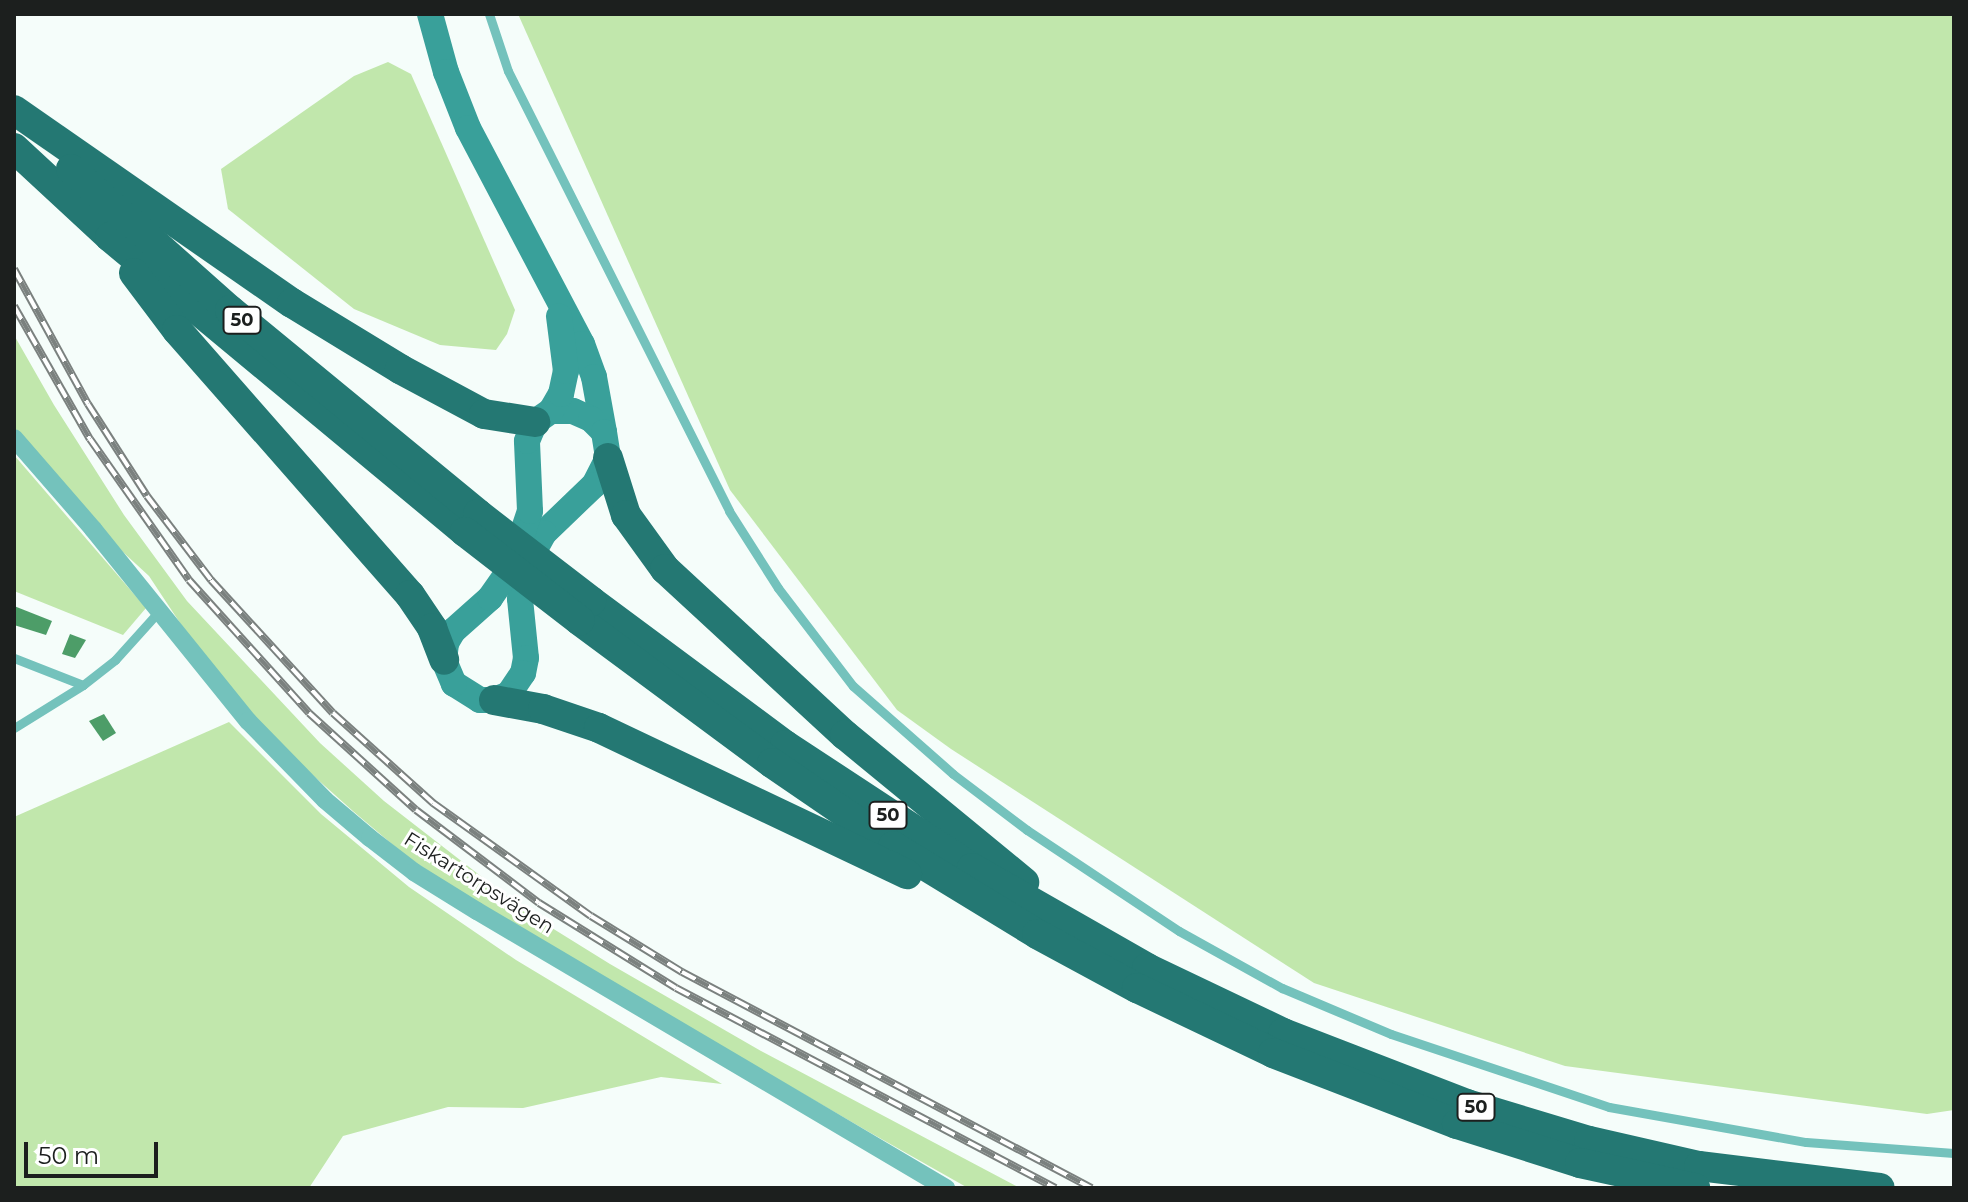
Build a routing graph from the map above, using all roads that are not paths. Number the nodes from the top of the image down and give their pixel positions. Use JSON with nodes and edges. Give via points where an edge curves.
{"nodes":[{"id":1,"x":430,"y":14,"type":"edge"},
{"id":2,"x":447,"y":14,"type":"edge"},
{"id":3,"x":489,"y":14,"type":"edge"},
{"id":4,"x":14,"y":110,"type":"edge"},
{"id":5,"x":14,"y":117,"type":"edge"},
{"id":6,"x":14,"y":148,"type":"edge"},
{"id":7,"x":498,"y":179,"type":"junction"},
{"id":8,"x":110,"y":237,"type":"junction"},
{"id":9,"x":554,"y":293,"type":"junction"},
{"id":10,"x":543,"y":416,"type":"junction"},
{"id":11,"x":14,"y":438,"type":"edge"},
{"id":12,"x":606,"y":445,"type":"junction"},
{"id":13,"x":471,"y":523,"type":"junction"},
{"id":14,"x":160,"y":610,"type":"junction"},
{"id":15,"x":586,"y":611,"type":"junction"},
{"id":16,"x":14,"y":658,"type":"edge"},
{"id":17,"x":444,"y":660,"type":"junction"},
{"id":18,"x":83,"y":685,"type":"junction"},
{"id":19,"x":494,"y":700,"type":"junction"},
{"id":20,"x":14,"y":728,"type":"edge"},
{"id":21,"x":1037,"y":934,"type":"junction"},
{"id":22,"x":1097,"y":941,"type":"junction"},
{"id":23,"x":1954,"y":1153,"type":"edge"},
{"id":24,"x":946,"y":1188,"type":"edge"},
{"id":25,"x":1695,"y":1188,"type":"edge"},
{"id":26,"x":1880,"y":1188,"type":"edge"}],
"edges":[{"from":1,"to":7,"type":"main road","via":[[468,128]]},
{"from":2,"to":7,"type":"main road"},
{"from":3,"to":23,"type":"lane","via":[[508,71],[729,511],[778,588],[853,686],[953,774],[1179,931],[1282,988],[1391,1034],[1609,1107],[1806,1142]]},
{"from":4,"to":10,"type":"highway","number":"50","via":[[292,303],[400,369],[484,414]]},
{"from":5,"to":13,"type":"highway","number":"50"},
{"from":6,"to":8,"type":"highway","number":"50"},
{"from":7,"to":9,"type":"main road"},
{"from":8,"to":13,"type":"highway","number":"50"},
{"from":8,"to":17,"type":"highway","via":[[177,330],[410,595],[432,628]]},
{"from":9,"to":10,"type":"main road","via":[[566,371],[561,394]]},
{"from":9,"to":12,"type":"main road","via":[[594,377]]},
{"from":10,"to":12,"type":"main road","via":[[583,414]]},
{"from":10,"to":17,"type":"main road","via":[[527,441],[530,511],[519,548],[503,582],[453,631]]},
{"from":11,"to":14,"type":"street","name":"Fiskartorpsvägen"},
{"from":12,"to":19,"type":"main road","via":[[594,485],[544,533],[530,558],[520,599],[523,673],[509,694]]},
{"from":12,"to":22,"type":"highway","via":[[626,515],[665,569],[845,735]]},
{"from":13,"to":15,"type":"highway","number":"50","bridge":true},
{"from":14,"to":18,"type":"lane","via":[[115,660]]},
{"from":14,"to":24,"type":"street","name":"Fiskartorpsvägen","via":[[289,766],[414,872]]},
{"from":15,"to":21,"type":"highway","number":"50","via":[[823,799]]},
{"from":15,"to":22,"type":"highway","number":"50","via":[[972,868]]},
{"from":16,"to":18,"type":"lane"},
{"from":17,"to":19,"type":"main road","via":[[454,684],[465,694]]},
{"from":18,"to":20,"type":"lane"},
{"from":19,"to":21,"type":"highway","via":[[599,728]]},
{"from":21,"to":25,"type":"highway","number":"50","via":[[1190,1015],[1377,1095],[1528,1148]]},
{"from":22,"to":26,"type":"highway","number":"50","via":[[1283,1033],[1494,1113],[1699,1166]]}]}
